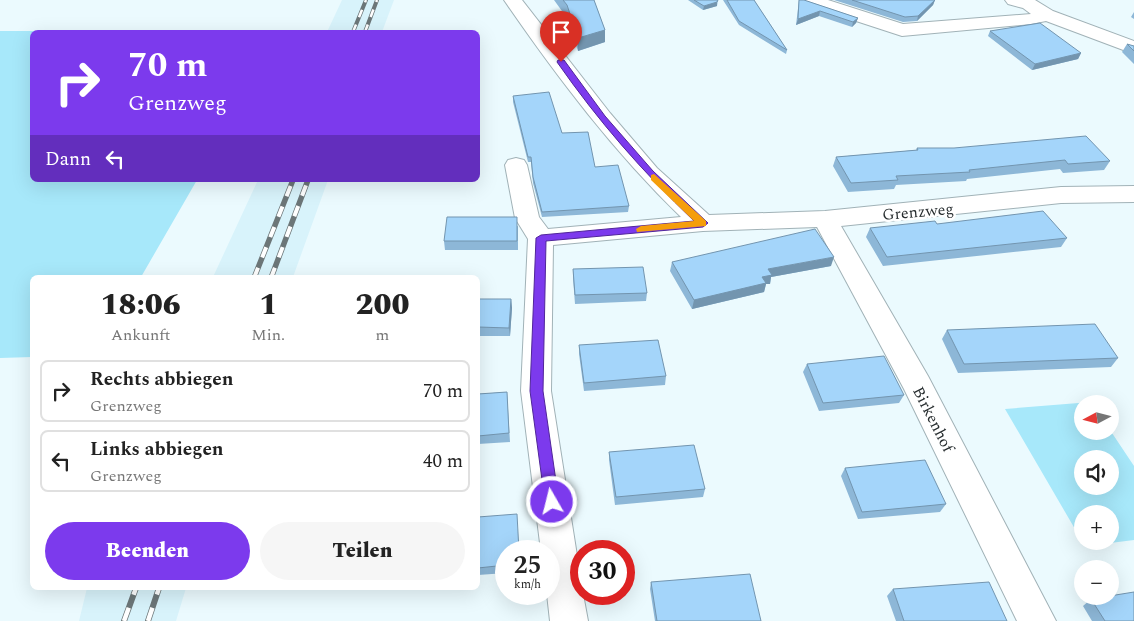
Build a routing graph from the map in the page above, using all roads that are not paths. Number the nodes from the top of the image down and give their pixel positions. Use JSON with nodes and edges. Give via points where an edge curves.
{"nodes":[{"id":1,"x":513,"y":0,"type":"edge"},
{"id":2,"x":810,"y":0,"type":"edge"},
{"id":3,"x":1024,"y":1,"type":"edge"},
{"id":4,"x":1047,"y":15,"type":"junction"},
{"id":5,"x":1134,"y":48,"type":"edge"},
{"id":6,"x":516,"y":165,"type":"dead end"},
{"id":7,"x":1134,"y":194,"type":"edge"},
{"id":8,"x":825,"y":219,"type":"junction"},
{"id":9,"x":703,"y":223,"type":"junction"},
{"id":10,"x":541,"y":238,"type":"junction"},
{"id":11,"x":569,"y":621,"type":"edge"},
{"id":12,"x":1037,"y":621,"type":"edge"}],
"edges":[{"from":1,"to":9,"type":"street","via":[[602,118],[650,173]]},
{"from":2,"to":4,"type":"street","via":[[902,30],[1031,20]]},
{"from":3,"to":4,"type":"street"},
{"from":4,"to":5,"type":"street"},
{"from":6,"to":10,"type":"street","via":[[527,218]]},
{"from":7,"to":8,"type":"street","name":"Grenzweg","via":[[1060,195]]},
{"from":8,"to":9,"type":"street","name":"Grenzweg"},
{"from":8,"to":12,"type":"street","name":"Birkenhof","via":[[917,385]]},
{"from":9,"to":10,"type":"street","name":"Grenzweg"},
{"from":10,"to":11,"type":"street","via":[[536,391]]}]}
